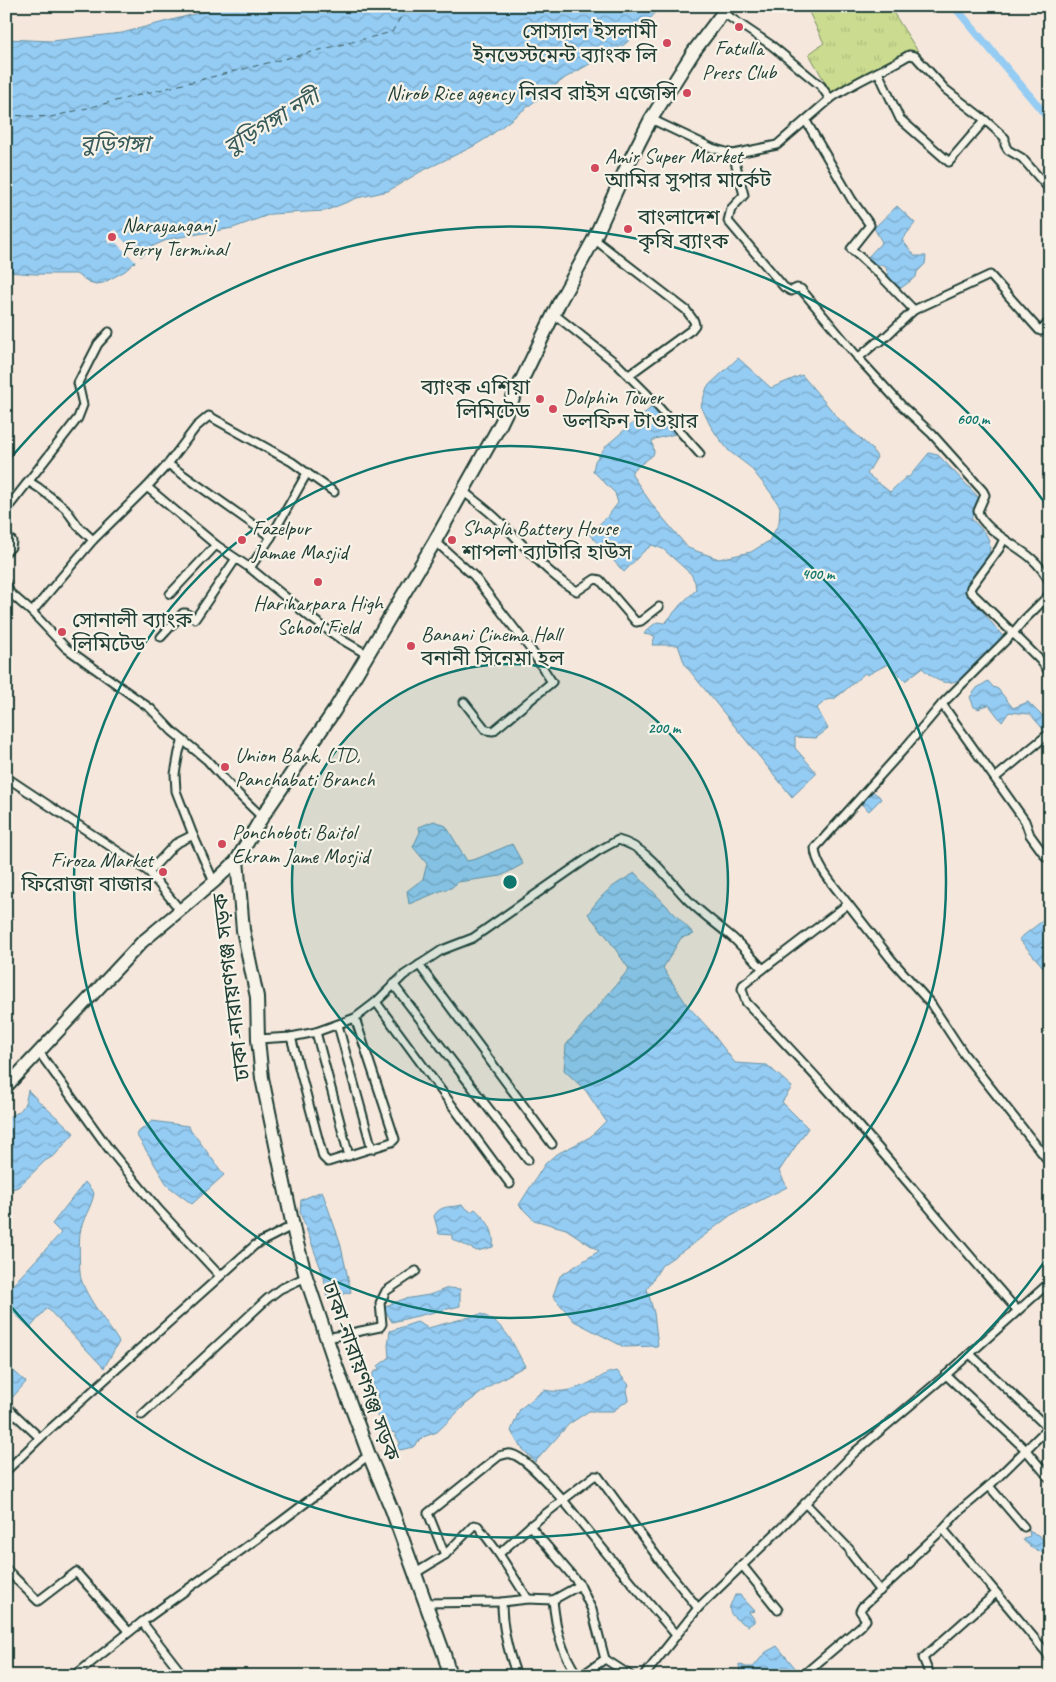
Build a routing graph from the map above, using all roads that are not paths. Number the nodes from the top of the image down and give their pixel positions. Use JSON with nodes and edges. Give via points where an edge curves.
{"nodes":[{"id":1,"x":725,"y":9,"type":"edge"},
{"id":2,"x":878,"y":72,"type":"junction"},
{"id":3,"x":830,"y":99,"type":"junction"},
{"id":4,"x":651,"y":119,"type":"junction"},
{"id":5,"x":985,"y":120,"type":"junction"},
{"id":6,"x":806,"y":121,"type":"junction"},
{"id":7,"x":733,"y":154,"type":"junction"},
{"id":8,"x":1050,"y":190,"type":"edge"},
{"id":9,"x":594,"y":238,"type":"junction"},
{"id":10,"x":914,"y":310,"type":"junction"},
{"id":11,"x":554,"y":314,"type":"junction"},
{"id":12,"x":1050,"y":320,"type":"edge"},
{"id":13,"x":109,"y":332,"type":"dead end"},
{"id":14,"x":858,"y":358,"type":"junction"},
{"id":15,"x":629,"y":375,"type":"junction"},
{"id":16,"x":700,"y":454,"type":"dead end"},
{"id":17,"x":168,"y":464,"type":"junction"},
{"id":18,"x":307,"y":473,"type":"junction"},
{"id":19,"x":28,"y":481,"type":"junction"},
{"id":20,"x":147,"y":487,"type":"junction"},
{"id":21,"x":463,"y":491,"type":"junction"},
{"id":22,"x":334,"y":492,"type":"dead end"},
{"id":23,"x":6,"y":510,"type":"edge"},
{"id":24,"x":6,"y":535,"type":"edge"},
{"id":25,"x":271,"y":537,"type":"junction"},
{"id":26,"x":1004,"y":538,"type":"junction"},
{"id":27,"x":94,"y":540,"type":"junction"},
{"id":28,"x":435,"y":540,"type":"junction"},
{"id":29,"x":216,"y":545,"type":"junction"},
{"id":30,"x":6,"y":552,"type":"edge"},
{"id":31,"x":235,"y":560,"type":"junction"},
{"id":32,"x":250,"y":568,"type":"junction"},
{"id":33,"x":6,"y":583,"type":"edge"},
{"id":34,"x":1050,"y":583,"type":"edge"},
{"id":35,"x":1050,"y":591,"type":"edge"},
{"id":36,"x":170,"y":594,"type":"dead end"},
{"id":37,"x":8,"y":595,"type":"edge"},
{"id":38,"x":659,"y":607,"type":"dead end"},
{"id":39,"x":32,"y":612,"type":"junction"},
{"id":40,"x":1013,"y":633,"type":"junction"},
{"id":41,"x":161,"y":637,"type":"dead end"},
{"id":42,"x":368,"y":655,"type":"junction"},
{"id":43,"x":1050,"y":673,"type":"edge"},
{"id":44,"x":464,"y":702,"type":"dead end"},
{"id":45,"x":942,"y":704,"type":"junction"},
{"id":46,"x":1046,"y":736,"type":"dead end"},
{"id":47,"x":183,"y":740,"type":"junction"},
{"id":48,"x":6,"y":777,"type":"edge"},
{"id":49,"x":995,"y":778,"type":"junction"},
{"id":50,"x":262,"y":817,"type":"junction"},
{"id":51,"x":193,"y":836,"type":"junction"},
{"id":52,"x":1046,"y":857,"type":"dead end"},
{"id":53,"x":236,"y":860,"type":"junction"},
{"id":54,"x":149,"y":872,"type":"junction"},
{"id":55,"x":214,"y":882,"type":"junction"},
{"id":56,"x":848,"y":904,"type":"junction"},
{"id":57,"x":180,"y":910,"type":"junction"},
{"id":58,"x":418,"y":965,"type":"junction"},
{"id":59,"x":763,"y":969,"type":"junction"},
{"id":60,"x":393,"y":984,"type":"junction"},
{"id":61,"x":376,"y":1002,"type":"junction"},
{"id":62,"x":355,"y":1018,"type":"junction"},
{"id":63,"x":338,"y":1025,"type":"junction"},
{"id":64,"x":316,"y":1032,"type":"junction"},
{"id":65,"x":291,"y":1037,"type":"junction"},
{"id":66,"x":258,"y":1039,"type":"junction"},
{"id":67,"x":39,"y":1052,"type":"junction"},
{"id":68,"x":6,"y":1087,"type":"edge"},
{"id":69,"x":552,"y":1144,"type":"dead end"},
{"id":70,"x":372,"y":1148,"type":"junction"},
{"id":71,"x":349,"y":1156,"type":"junction"},
{"id":72,"x":528,"y":1160,"type":"dead end"},
{"id":73,"x":1050,"y":1163,"type":"edge"},
{"id":74,"x":510,"y":1184,"type":"dead end"},
{"id":75,"x":292,"y":1226,"type":"junction"},
{"id":76,"x":416,"y":1271,"type":"dead end"},
{"id":77,"x":220,"y":1276,"type":"junction"},
{"id":78,"x":306,"y":1277,"type":"junction"},
{"id":79,"x":1050,"y":1282,"type":"edge"},
{"id":80,"x":1017,"y":1310,"type":"junction"},
{"id":81,"x":327,"y":1338,"type":"junction"},
{"id":82,"x":970,"y":1354,"type":"junction"},
{"id":83,"x":946,"y":1375,"type":"junction"},
{"id":84,"x":6,"y":1406,"type":"edge"},
{"id":85,"x":142,"y":1415,"type":"dead end"},
{"id":86,"x":1049,"y":1427,"type":"edge"},
{"id":87,"x":40,"y":1438,"type":"junction"},
{"id":88,"x":1025,"y":1449,"type":"junction"},
{"id":89,"x":369,"y":1455,"type":"junction"},
{"id":90,"x":6,"y":1471,"type":"edge"},
{"id":91,"x":1050,"y":1479,"type":"edge"},
{"id":92,"x":989,"y":1486,"type":"junction"},
{"id":93,"x":561,"y":1502,"type":"junction"},
{"id":94,"x":805,"y":1503,"type":"junction"},
{"id":95,"x":531,"y":1525,"type":"junction"},
{"id":96,"x":1024,"y":1527,"type":"dead end"},
{"id":97,"x":943,"y":1528,"type":"junction"},
{"id":98,"x":499,"y":1554,"type":"junction"},
{"id":99,"x":445,"y":1555,"type":"junction"},
{"id":100,"x":742,"y":1565,"type":"junction"},
{"id":101,"x":6,"y":1569,"type":"edge"},
{"id":102,"x":414,"y":1574,"type":"junction"},
{"id":103,"x":580,"y":1585,"type":"junction"},
{"id":104,"x":880,"y":1591,"type":"junction"},
{"id":105,"x":996,"y":1593,"type":"junction"},
{"id":106,"x":528,"y":1599,"type":"junction"},
{"id":107,"x":553,"y":1600,"type":"junction"},
{"id":108,"x":502,"y":1602,"type":"junction"},
{"id":109,"x":425,"y":1603,"type":"junction"},
{"id":110,"x":698,"y":1608,"type":"junction"},
{"id":111,"x":778,"y":1610,"type":"dead end"},
{"id":112,"x":142,"y":1622,"type":"junction"},
{"id":113,"x":129,"y":1632,"type":"junction"},
{"id":114,"x":676,"y":1635,"type":"junction"},
{"id":115,"x":1050,"y":1657,"type":"edge"},
{"id":116,"x":605,"y":1659,"type":"junction"},
{"id":117,"x":74,"y":1676,"type":"edge"},
{"id":118,"x":182,"y":1676,"type":"edge"},
{"id":119,"x":450,"y":1676,"type":"edge"},
{"id":120,"x":517,"y":1676,"type":"edge"},
{"id":121,"x":579,"y":1676,"type":"edge"},
{"id":122,"x":631,"y":1676,"type":"edge"},
{"id":123,"x":644,"y":1676,"type":"edge"},
{"id":124,"x":809,"y":1676,"type":"edge"},
{"id":125,"x":928,"y":1676,"type":"edge"}],
"edges":[{"from":1,"to":3,"type":"street","via":[[821,86]]},
{"from":1,"to":4,"type":"highway","name":"ঢাকা-নারায়ণগঞ্জ সড়ক"},
{"from":2,"to":3,"type":"street","via":[[848,86]]},
{"from":2,"to":5,"type":"street","via":[[909,55],[915,56],[945,89]]},
{"from":2,"to":5,"type":"street","via":[[900,118],[949,162]]},
{"from":3,"to":6,"type":"street"},
{"from":4,"to":7,"type":"street","via":[[712,148]]},
{"from":4,"to":9,"type":"highway","name":"ঢাকা-নারায়ণগঞ্জ সড়ক"},
{"from":5,"to":8,"type":"street","via":[[1005,138],[1004,145],[1008,150],[1022,158]]},
{"from":6,"to":7,"type":"street","via":[[778,145]]},
{"from":6,"to":10,"type":"street","via":[[870,225],[851,249]]},
{"from":7,"to":14,"type":"street","via":[[744,195],[731,209],[728,221],[784,287],[791,291],[800,289]]},
{"from":9,"to":11,"type":"highway","name":"ঢাকা-নারায়ণগঞ্জ সড়ক"},
{"from":9,"to":15,"type":"street","via":[[686,310],[694,321],[691,330]]},
{"from":10,"to":12,"type":"street","via":[[990,275],[1039,330]]},
{"from":10,"to":14,"type":"street"},
{"from":11,"to":15,"type":"street"},
{"from":11,"to":21,"type":"highway","name":"ঢাকা-নারায়ণগঞ্জ সড়ক","via":[[500,425]]},
{"from":13,"to":19,"type":"street","via":[[98,344],[78,383],[83,405],[78,418]]},
{"from":14,"to":26,"type":"street","via":[[983,491],[985,496],[978,511],[980,519]]},
{"from":15,"to":16,"type":"street"},
{"from":17,"to":18,"type":"street","via":[[196,427],[209,416]]},
{"from":17,"to":20,"type":"street"},
{"from":17,"to":25,"type":"street"},
{"from":18,"to":22,"type":"street"},
{"from":18,"to":25,"type":"street"},
{"from":19,"to":23,"type":"street"},
{"from":19,"to":27,"type":"street","via":[[65,508]]},
{"from":20,"to":27,"type":"street"},
{"from":20,"to":29,"type":"street"},
{"from":21,"to":28,"type":"highway","name":"ঢাকা-নারায়ণগঞ্জ সড়ক"},
{"from":21,"to":38,"type":"street","via":[[568,587],[577,591],[594,579],[600,580],[636,622]]},
{"from":24,"to":30,"type":"street","via":[[12,541]]},
{"from":25,"to":32,"type":"street"},
{"from":26,"to":34,"type":"street","via":[[1032,559]]},
{"from":26,"to":40,"type":"street","via":[[970,591]]},
{"from":27,"to":39,"type":"street"},
{"from":28,"to":42,"type":"highway","name":"ঢাকা-নারায়ণগঞ্জ সড়ক"},
{"from":28,"to":44,"type":"street","via":[[474,576],[552,682],[493,731],[486,730]]},
{"from":29,"to":31,"type":"street"},
{"from":29,"to":36,"type":"street"},
{"from":31,"to":32,"type":"street"},
{"from":31,"to":41,"type":"street","via":[[195,619],[185,613]]},
{"from":32,"to":42,"type":"street","via":[[332,633]]},
{"from":33,"to":37,"type":"street"},
{"from":35,"to":40,"type":"street"},
{"from":37,"to":39,"type":"street"},
{"from":39,"to":47,"type":"street","via":[[66,648],[144,703]]},
{"from":40,"to":43,"type":"street"},
{"from":40,"to":45,"type":"street"},
{"from":42,"to":50,"type":"highway","name":"ঢাকা-নারায়ণগঞ্জ সড়ক"},
{"from":45,"to":49,"type":"street"},
{"from":45,"to":56,"type":"street","via":[[815,848],[818,863]]},
{"from":46,"to":49,"type":"street"},
{"from":47,"to":50,"type":"street"},
{"from":47,"to":51,"type":"street","via":[[175,774],[176,792]]},
{"from":48,"to":54,"type":"street"},
{"from":49,"to":52,"type":"street","via":[[1026,821],[1030,835]]},
{"from":50,"to":53,"type":"highway","name":"ঢাকা-নারায়ণগঞ্জ সড়ক"},
{"from":51,"to":54,"type":"street","via":[[175,844]]},
{"from":51,"to":55,"type":"street"},
{"from":53,"to":55,"type":"main road"},
{"from":53,"to":66,"type":"highway","name":"ঢাকা-নারায়ণগঞ্জ সড়ক","via":[[243,930],[257,997]]},
{"from":54,"to":57,"type":"street"},
{"from":55,"to":57,"type":"main road"},
{"from":56,"to":59,"type":"street"},
{"from":56,"to":73,"type":"street","via":[[931,1004],[964,1054]]},
{"from":57,"to":67,"type":"main road","via":[[142,942]]},
{"from":58,"to":59,"type":"street","via":[[442,950],[473,938],[618,840],[658,866],[688,900]]},
{"from":58,"to":60,"type":"street"},
{"from":58,"to":69,"type":"street"},
{"from":59,"to":80,"type":"street","via":[[743,985],[746,1002],[832,1095]]},
{"from":60,"to":61,"type":"street"},
{"from":60,"to":72,"type":"street"},
{"from":61,"to":62,"type":"street"},
{"from":61,"to":74,"type":"street"},
{"from":62,"to":63,"type":"street"},
{"from":62,"to":70,"type":"street","via":[[395,1138]]},
{"from":63,"to":64,"type":"street"},
{"from":63,"to":70,"type":"street"},
{"from":64,"to":65,"type":"street"},
{"from":64,"to":71,"type":"street"},
{"from":65,"to":66,"type":"street"},
{"from":65,"to":71,"type":"street","via":[[324,1160],[328,1162]]},
{"from":66,"to":75,"type":"highway","name":"ঢাকা-নারায়ণগঞ্জ সড়ক","via":[[262,1078]]},
{"from":67,"to":68,"type":"main road"},
{"from":67,"to":77,"type":"street","via":[[121,1164]]},
{"from":70,"to":71,"type":"street"},
{"from":75,"to":77,"type":"street","via":[[255,1245]]},
{"from":75,"to":78,"type":"highway","name":"ঢাকা-নারায়ণগঞ্জ সড়ক"},
{"from":76,"to":81,"type":"street","via":[[386,1291],[380,1304],[380,1327]]},
{"from":77,"to":87,"type":"street"},
{"from":78,"to":81,"type":"highway","name":"ঢাকা-নারায়ণগঞ্জ সড়ক"},
{"from":78,"to":85,"type":"street","via":[[267,1299]]},
{"from":79,"to":80,"type":"street"},
{"from":80,"to":82,"type":"street"},
{"from":81,"to":89,"type":"highway","name":"ঢাকা-নারায়ণগঞ্জ সড়ক"},
{"from":82,"to":83,"type":"street"},
{"from":82,"to":86,"type":"street"},
{"from":83,"to":88,"type":"street"},
{"from":83,"to":94,"type":"street","via":[[855,1452]]},
{"from":84,"to":87,"type":"street"},
{"from":86,"to":88,"type":"street"},
{"from":87,"to":90,"type":"street"},
{"from":88,"to":91,"type":"street"},
{"from":88,"to":92,"type":"street"},
{"from":89,"to":102,"type":"highway","name":"ঢাকা-নারায়ণগঞ্জ সড়ক"},
{"from":89,"to":112,"type":"street"},
{"from":92,"to":96,"type":"street"},
{"from":92,"to":97,"type":"street"},
{"from":93,"to":95,"type":"street"},
{"from":93,"to":99,"type":"street","via":[[520,1458],[510,1454],[499,1456],[428,1513]]},
{"from":93,"to":110,"type":"street","via":[[598,1476]]},
{"from":93,"to":114,"type":"street"},
{"from":94,"to":100,"type":"street"},
{"from":94,"to":104,"type":"street","via":[[850,1550]]},
{"from":95,"to":98,"type":"street"},
{"from":95,"to":103,"type":"street"},
{"from":97,"to":104,"type":"street"},
{"from":97,"to":105,"type":"street"},
{"from":98,"to":99,"type":"street","via":[[474,1524]]},
{"from":98,"to":106,"type":"street"},
{"from":99,"to":102,"type":"street"},
{"from":100,"to":110,"type":"street"},
{"from":100,"to":111,"type":"street"},
{"from":101,"to":113,"type":"street","via":[[38,1601],[76,1572]]},
{"from":102,"to":109,"type":"highway","name":"ঢাকা-নারায়ণগঞ্জ সড়ক"},
{"from":103,"to":107,"type":"street"},
{"from":103,"to":116,"type":"street","via":[[592,1610]]},
{"from":104,"to":124,"type":"street","via":[[862,1607],[860,1611],[866,1620],[861,1626],[808,1671]]},
{"from":105,"to":115,"type":"street"},
{"from":105,"to":125,"type":"street","via":[[923,1658]]},
{"from":106,"to":107,"type":"street"},
{"from":106,"to":108,"type":"street"},
{"from":107,"to":121,"type":"street","via":[[559,1640]]},
{"from":108,"to":109,"type":"street"},
{"from":108,"to":120,"type":"street","via":[[502,1620]]},
{"from":109,"to":119,"type":"highway","name":"ঢাকা-নারায়ণগঞ্জ সড়ক"},
{"from":110,"to":114,"type":"street"},
{"from":112,"to":113,"type":"street"},
{"from":112,"to":118,"type":"street"},
{"from":113,"to":117,"type":"street"},
{"from":114,"to":123,"type":"street"},
{"from":116,"to":121,"type":"street"},
{"from":116,"to":122,"type":"street"}]}
